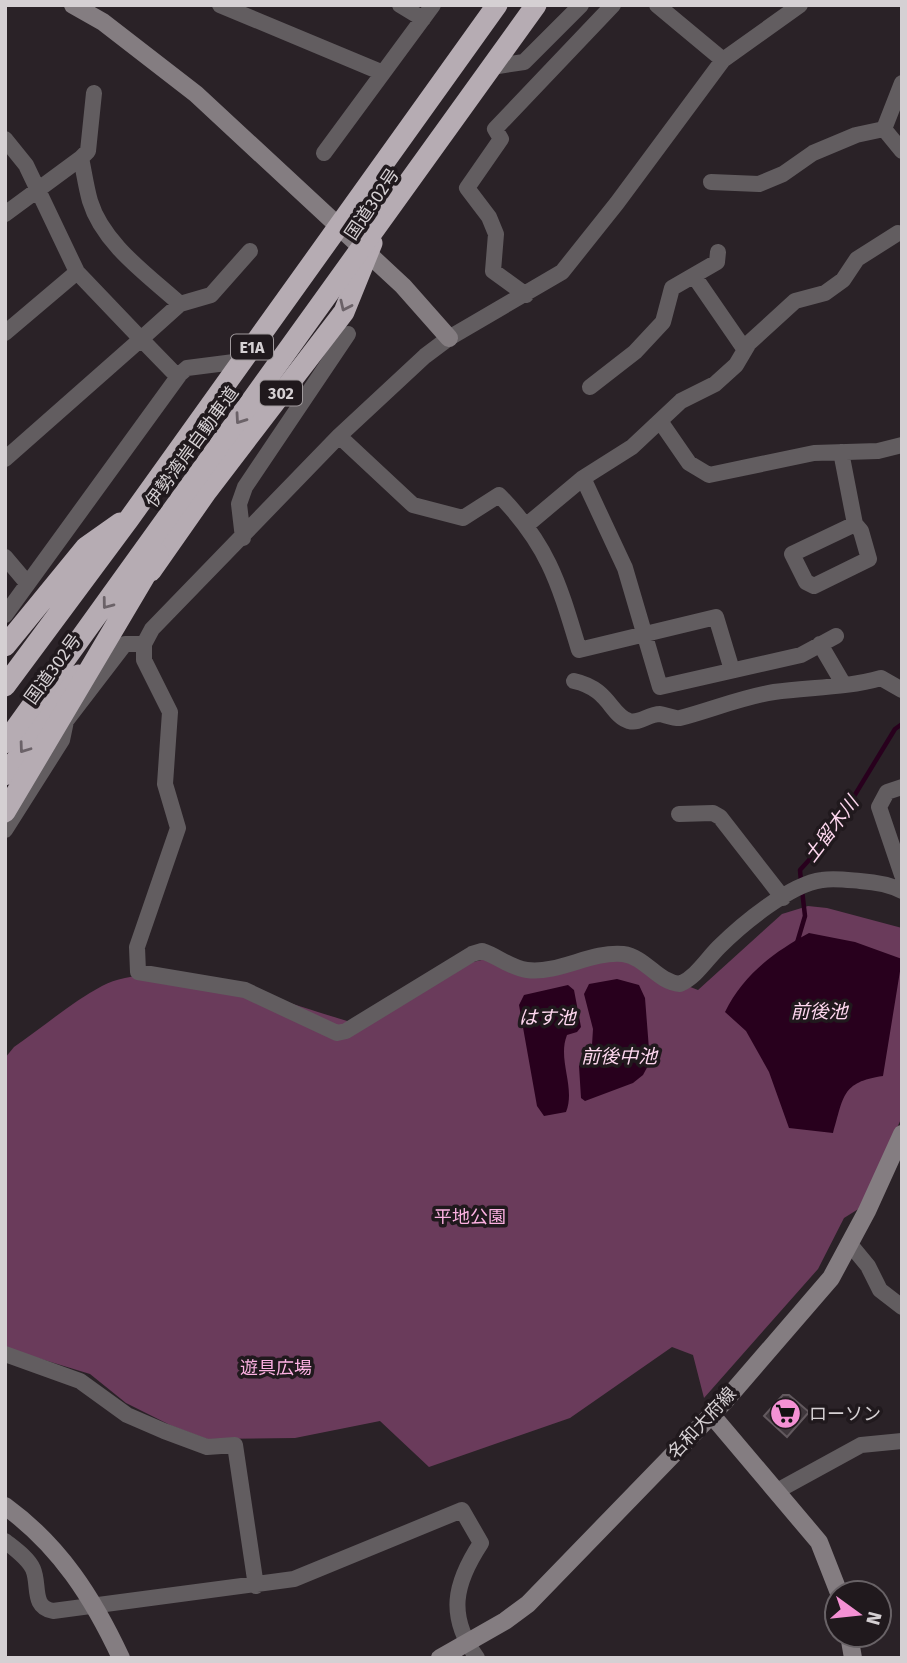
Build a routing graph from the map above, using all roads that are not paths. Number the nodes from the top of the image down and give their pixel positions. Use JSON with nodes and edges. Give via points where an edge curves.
{"nodes":[{"id":1,"x":73,"y":5,"type":"edge"},
{"id":2,"x":220,"y":5,"type":"edge"},
{"id":3,"x":400,"y":5,"type":"edge"},
{"id":4,"x":495,"y":5,"type":"edge"},
{"id":5,"x":536,"y":5,"type":"edge"},
{"id":6,"x":543,"y":5,"type":"edge"},
{"id":7,"x":581,"y":5,"type":"edge"},
{"id":8,"x":613,"y":5,"type":"edge"},
{"id":9,"x":657,"y":5,"type":"edge"},
{"id":10,"x":800,"y":5,"type":"edge"},
{"id":11,"x":428,"y":12,"type":"edge"},
{"id":12,"x":723,"y":60,"type":"junction"},
{"id":13,"x":498,"y":66,"type":"junction"},
{"id":14,"x":383,"y":73,"type":"junction"},
{"id":15,"x":902,"y":83,"type":"edge"},
{"id":16,"x":94,"y":93,"type":"dead end"},
{"id":17,"x":884,"y":129,"type":"junction"},
{"id":18,"x":5,"y":139,"type":"edge"},
{"id":19,"x":902,"y":151,"type":"edge"},
{"id":20,"x":324,"y":153,"type":"dead end"},
{"id":21,"x":81,"y":158,"type":"junction"},
{"id":22,"x":711,"y":182,"type":"dead end"},
{"id":23,"x":37,"y":188,"type":"junction"},
{"id":24,"x":5,"y":214,"type":"edge"},
{"id":25,"x":334,"y":225,"type":"junction"},
{"id":26,"x":901,"y":234,"type":"edge"},
{"id":27,"x":250,"y":251,"type":"dead end"},
{"id":28,"x":366,"y":252,"type":"junction"},
{"id":29,"x":718,"y":252,"type":"dead end"},
{"id":30,"x":77,"y":272,"type":"junction"},
{"id":31,"x":694,"y":275,"type":"junction"},
{"id":32,"x":526,"y":295,"type":"junction"},
{"id":33,"x":180,"y":304,"type":"junction"},
{"id":34,"x":5,"y":333,"type":"edge"},
{"id":35,"x":348,"y":334,"type":"dead end"},
{"id":36,"x":449,"y":338,"type":"junction"},
{"id":37,"x":141,"y":339,"type":"junction"},
{"id":38,"x":745,"y":350,"type":"junction"},
{"id":39,"x":234,"y":362,"type":"junction"},
{"id":40,"x":178,"y":377,"type":"junction"},
{"id":41,"x":590,"y":387,"type":"dead end"},
{"id":42,"x":660,"y":421,"type":"junction"},
{"id":43,"x":339,"y":436,"type":"junction"},
{"id":44,"x":902,"y":445,"type":"edge"},
{"id":45,"x":841,"y":452,"type":"junction"},
{"id":46,"x":5,"y":459,"type":"edge"},
{"id":47,"x":201,"y":475,"type":"junction"},
{"id":48,"x":583,"y":478,"type":"junction"},
{"id":49,"x":129,"y":519,"type":"junction"},
{"id":50,"x":528,"y":524,"type":"junction"},
{"id":51,"x":855,"y":524,"type":"junction"},
{"id":52,"x":243,"y":538,"type":"junction"},
{"id":53,"x":5,"y":557,"type":"edge"},
{"id":54,"x":17,"y":579,"type":"edge"},
{"id":55,"x":5,"y":615,"type":"edge"},
{"id":56,"x":644,"y":635,"type":"junction"},
{"id":57,"x":836,"y":636,"type":"dead end"},
{"id":58,"x":144,"y":644,"type":"junction"},
{"id":59,"x":821,"y":644,"type":"junction"},
{"id":60,"x":5,"y":646,"type":"edge"},
{"id":61,"x":732,"y":670,"type":"junction"},
{"id":62,"x":5,"y":676,"type":"edge"},
{"id":63,"x":574,"y":681,"type":"dead end"},
{"id":64,"x":844,"y":685,"type":"junction"},
{"id":65,"x":5,"y":686,"type":"edge"},
{"id":66,"x":902,"y":690,"type":"edge"},
{"id":67,"x":5,"y":743,"type":"edge"},
{"id":68,"x":5,"y":775,"type":"edge"},
{"id":69,"x":902,"y":788,"type":"edge"},
{"id":70,"x":5,"y":812,"type":"edge"},
{"id":71,"x":679,"y":814,"type":"dead end"},
{"id":72,"x":5,"y":830,"type":"edge"},
{"id":73,"x":902,"y":875,"type":"edge"},
{"id":74,"x":795,"y":891,"type":"junction"},
{"id":75,"x":902,"y":891,"type":"edge"},
{"id":76,"x":902,"y":1134,"type":"edge"},
{"id":77,"x":849,"y":1243,"type":"junction"},
{"id":78,"x":902,"y":1307,"type":"edge"},
{"id":79,"x":5,"y":1354,"type":"edge"},
{"id":80,"x":710,"y":1413,"type":"junction"},
{"id":81,"x":902,"y":1441,"type":"edge"},
{"id":82,"x":777,"y":1491,"type":"junction"},
{"id":83,"x":5,"y":1506,"type":"edge"},
{"id":84,"x":5,"y":1541,"type":"edge"},
{"id":85,"x":833,"y":1579,"type":"edge"},
{"id":86,"x":256,"y":1586,"type":"junction"},
{"id":87,"x":96,"y":1606,"type":"junction"},
{"id":88,"x":472,"y":1651,"type":"edge"},
{"id":89,"x":121,"y":1658,"type":"edge"},
{"id":90,"x":440,"y":1658,"type":"edge"}],
"edges":[{"from":1,"to":25,"type":"street","via":[[103,22],[196,94]]},
{"from":2,"to":14,"type":"street"},
{"from":3,"to":11,"type":"street"},
{"from":4,"to":25,"type":"highway","name":"国道302号"},
{"from":4,"to":49,"type":"highway","name":"伊勢湾岸自動車道","number":"E1A","bridge":true},
{"from":5,"to":47,"type":"highway","name":"伊勢湾岸自動車道","number":"E1A","one_way":true,"bridge":true},
{"from":6,"to":13,"type":"highway","name":"国道302号","number":"302"},
{"from":7,"to":13,"type":"street","via":[[524,62]]},
{"from":8,"to":32,"type":"street","via":[[495,130],[501,139],[467,188],[489,216],[496,234],[493,271]]},
{"from":9,"to":12,"type":"street"},
{"from":10,"to":12,"type":"street"},
{"from":11,"to":14,"type":"street"},
{"from":12,"to":32,"type":"street","via":[[583,248],[562,272]]},
{"from":13,"to":28,"type":"highway","name":"国道302号","number":"302"},
{"from":14,"to":20,"type":"street"},
{"from":15,"to":17,"type":"street"},
{"from":16,"to":21,"type":"street","via":[[88,151]]},
{"from":17,"to":19,"type":"street"},
{"from":17,"to":22,"type":"street","via":[[813,153],[783,174],[758,184]]},
{"from":18,"to":23,"type":"street"},
{"from":21,"to":23,"type":"street"},
{"from":21,"to":33,"type":"street","via":[[90,202],[100,223],[122,251]]},
{"from":23,"to":24,"type":"street"},
{"from":23,"to":30,"type":"street"},
{"from":25,"to":28,"type":"street"},
{"from":25,"to":39,"type":"highway","name":"国道302号"},
{"from":26,"to":38,"type":"street","via":[[857,259],[843,279],[825,293],[795,301]]},
{"from":27,"to":33,"type":"street","via":[[211,295]]},
{"from":28,"to":36,"type":"street"},
{"from":28,"to":68,"type":"highway","name":"国道302号","number":"302","one_way":true,"via":[[344,312],[206,491]]},
{"from":29,"to":31,"type":"street","via":[[717,262]]},
{"from":30,"to":34,"type":"street"},
{"from":30,"to":37,"type":"street"},
{"from":31,"to":38,"type":"street"},
{"from":31,"to":41,"type":"street","via":[[672,288],[663,322],[635,352]]},
{"from":32,"to":36,"type":"street"},
{"from":33,"to":37,"type":"street"},
{"from":35,"to":52,"type":"street","via":[[245,487],[239,504]]},
{"from":36,"to":43,"type":"street"},
{"from":37,"to":40,"type":"street"},
{"from":37,"to":46,"type":"street"},
{"from":38,"to":42,"type":"street","via":[[715,384],[681,401]]},
{"from":39,"to":40,"type":"street","via":[[187,368]]},
{"from":39,"to":62,"type":"highway","name":"国道302号"},
{"from":40,"to":54,"type":"street"},
{"from":42,"to":45,"type":"street","via":[[689,463],[709,475],[814,453]]},
{"from":42,"to":48,"type":"street","via":[[632,447]]},
{"from":43,"to":50,"type":"street","via":[[413,505],[463,518],[499,495]]},
{"from":43,"to":52,"type":"street"},
{"from":44,"to":45,"type":"street"},
{"from":45,"to":51,"type":"street"},
{"from":47,"to":67,"type":"highway","name":"伊勢湾岸自動車道","number":"E1A","one_way":true,"bridge":true},
{"from":47,"to":70,"type":"highway","bridge":true},
{"from":48,"to":50,"type":"street"},
{"from":48,"to":56,"type":"street","via":[[625,568]]},
{"from":49,"to":60,"type":"highway","bridge":true,"via":[[107,529],[86,547]]},
{"from":49,"to":65,"type":"highway","name":"伊勢湾岸自動車道","number":"E1A","bridge":true},
{"from":50,"to":56,"type":"street","via":[[555,572],[579,650]]},
{"from":51,"to":51,"type":"street","via":[[869,559],[814,586],[806,582],[792,554]]},
{"from":52,"to":58,"type":"street","via":[[152,629]]},
{"from":53,"to":54,"type":"street"},
{"from":54,"to":55,"type":"street"},
{"from":56,"to":61,"type":"street","via":[[660,687]]},
{"from":56,"to":61,"type":"street","via":[[716,617]]},
{"from":57,"to":59,"type":"street"},
{"from":58,"to":72,"type":"street","via":[[125,644],[66,721],[62,740]]},
{"from":58,"to":74,"type":"street","via":[[144,660],[170,712],[165,784],[178,828],[137,947],[138,972],[245,990],[337,1033],[482,951],[534,971],[622,954],[680,984],[750,920]]},
{"from":59,"to":61,"type":"street","via":[[801,655]]},
{"from":59,"to":64,"type":"street"},
{"from":63,"to":64,"type":"street","via":[[602,692],[629,721],[653,714],[679,719],[771,693]]},
{"from":64,"to":66,"type":"street","via":[[881,678]]},
{"from":69,"to":73,"type":"street","via":[[887,792],[880,807]]},
{"from":71,"to":74,"type":"street","via":[[720,817]]},
{"from":74,"to":75,"type":"street","via":[[820,880],[878,883]]},
{"from":76,"to":77,"type":"street","name":"名和大府線"},
{"from":77,"to":78,"type":"street","via":[[880,1290]]},
{"from":77,"to":80,"type":"street","name":"名和大府線","via":[[831,1278]]},
{"from":79,"to":86,"type":"street","via":[[80,1381],[127,1415],[164,1431],[207,1447],[235,1445]]},
{"from":80,"to":82,"type":"street"},
{"from":80,"to":88,"type":"street","name":"名和大府線","via":[[553,1581]]},
{"from":81,"to":82,"type":"street","via":[[861,1445]]},
{"from":82,"to":85,"type":"street","via":[[818,1542]]},
{"from":83,"to":87,"type":"street","via":[[51,1546]]},
{"from":84,"to":87,"type":"street","via":[[30,1565],[38,1602],[46,1609]]},
{"from":86,"to":87,"type":"street"},
{"from":86,"to":88,"type":"street","via":[[294,1579],[462,1510],[481,1543],[457,1596],[456,1614]]},
{"from":87,"to":89,"type":"street"},
{"from":88,"to":90,"type":"street","name":"名和大府線"}]}
